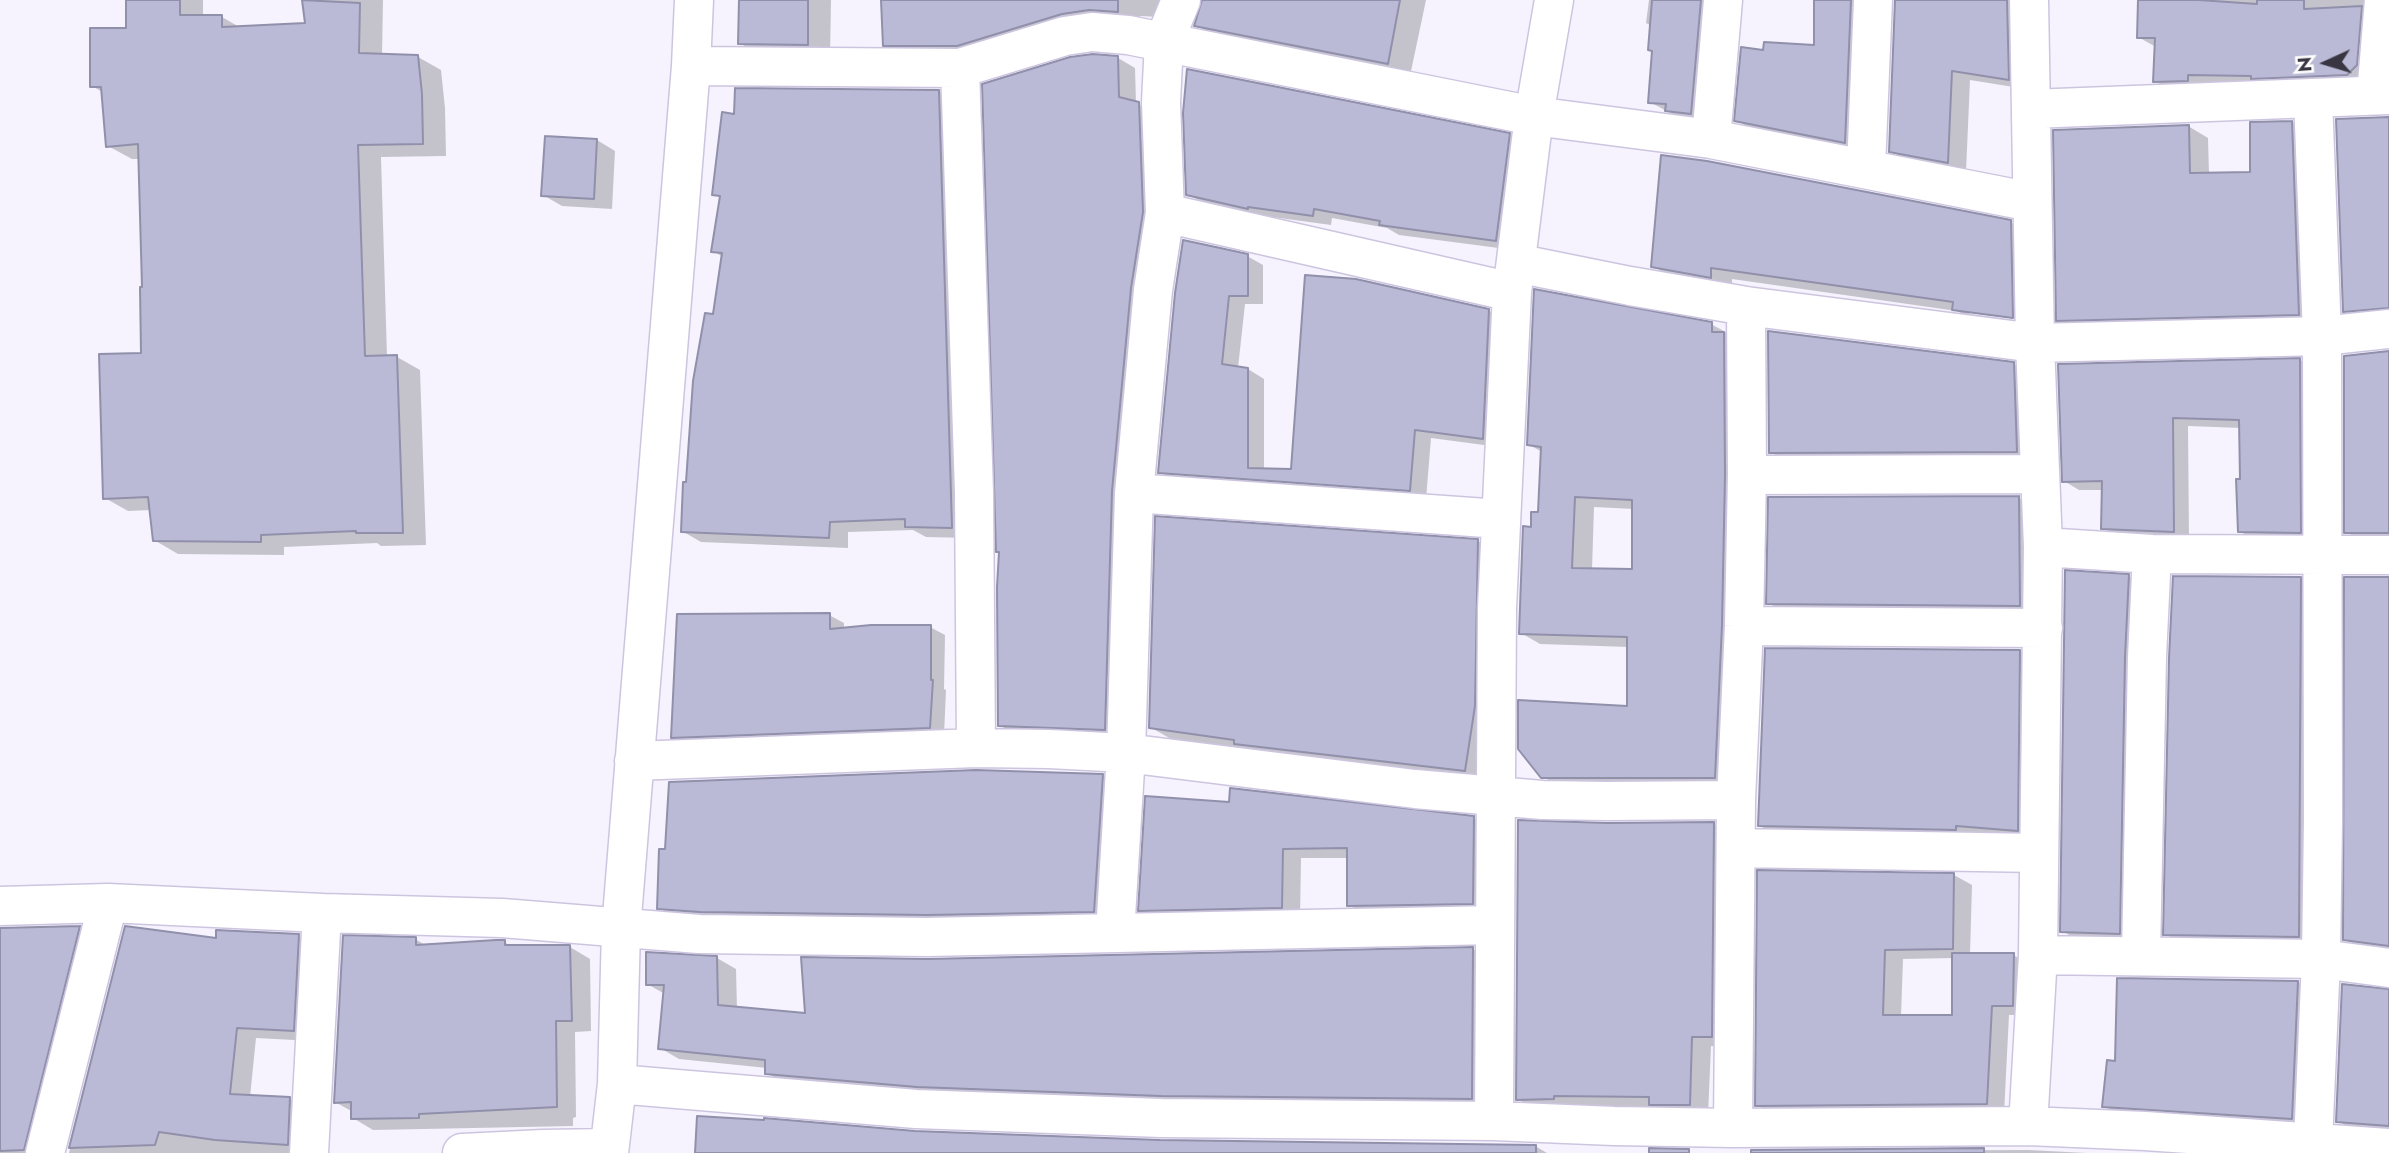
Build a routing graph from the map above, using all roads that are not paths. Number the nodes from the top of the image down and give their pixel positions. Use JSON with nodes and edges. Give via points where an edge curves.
{"nodes":[{"id":1,"x":694,"y":0,"type":"edge"},
{"id":2,"x":1181,"y":0,"type":"edge"},
{"id":3,"x":1554,"y":0,"type":"edge"},
{"id":4,"x":1723,"y":0,"type":"edge"},
{"id":5,"x":1873,"y":0,"type":"edge"},
{"id":6,"x":2029,"y":0,"type":"edge"},
{"id":7,"x":2384,"y":0,"type":"edge"},
{"id":8,"x":1164,"y":42,"type":"junction"},
{"id":9,"x":691,"y":66,"type":"junction"},
{"id":10,"x":960,"y":68,"type":"junction"},
{"id":11,"x":2383,"y":95,"type":"edge"},
{"id":12,"x":2313,"y":98,"type":"junction"},
{"id":13,"x":2031,"y":110,"type":"junction"},
{"id":14,"x":1534,"y":116,"type":"junction"},
{"id":15,"x":1711,"y":139,"type":"junction"},
{"id":16,"x":1866,"y":169,"type":"junction"},
{"id":17,"x":2032,"y":202,"type":"junction"},
{"id":18,"x":1165,"y":213,"type":"junction"},
{"id":19,"x":1514,"y":278,"type":"junction"},
{"id":20,"x":1746,"y":306,"type":"junction"},
{"id":21,"x":2389,"y":328,"type":"edge"},
{"id":22,"x":2322,"y":336,"type":"junction"},
{"id":23,"x":2035,"y":343,"type":"junction"},
{"id":24,"x":2040,"y":474,"type":"junction"},
{"id":25,"x":1747,"y":475,"type":"junction"},
{"id":26,"x":1134,"y":493,"type":"junction"},
{"id":27,"x":1500,"y":519,"type":"junction"},
{"id":28,"x":2043,"y":547,"type":"junction"},
{"id":29,"x":2152,"y":554,"type":"junction"},
{"id":30,"x":2321,"y":555,"type":"junction"},
{"id":31,"x":2389,"y":555,"type":"edge"},
{"id":32,"x":1744,"y":626,"type":"junction"},
{"id":33,"x":2043,"y":628,"type":"junction"},
{"id":34,"x":976,"y":748,"type":"junction"},
{"id":35,"x":1126,"y":753,"type":"junction"},
{"id":36,"x":634,"y":761,"type":"junction"},
{"id":37,"x":1494,"y":796,"type":"junction"},
{"id":38,"x":1736,"y":800,"type":"junction"},
{"id":39,"x":1735,"y":848,"type":"junction"},
{"id":40,"x":2039,"y":853,"type":"junction"},
{"id":41,"x":108,"y":903,"type":"junction"},
{"id":42,"x":0,"y":906,"type":"edge"},
{"id":43,"x":322,"y":913,"type":"junction"},
{"id":44,"x":1495,"y":925,"type":"junction"},
{"id":45,"x":621,"y":929,"type":"junction"},
{"id":46,"x":1115,"y":933,"type":"junction"},
{"id":47,"x":2038,"y":955,"type":"junction"},
{"id":48,"x":2141,"y":956,"type":"junction"},
{"id":49,"x":2321,"y":959,"type":"junction"},
{"id":50,"x":2389,"y":968,"type":"edge"},
{"id":51,"x":617,"y":1084,"type":"junction"},
{"id":52,"x":1494,"y":1121,"type":"junction"},
{"id":53,"x":2028,"y":1126,"type":"junction"},
{"id":54,"x":1733,"y":1128,"type":"junction"},
{"id":55,"x":2313,"y":1143,"type":"junction"},
{"id":56,"x":2389,"y":1148,"type":"edge"},
{"id":57,"x":609,"y":1151,"type":"edge"},
{"id":58,"x":45,"y":1153,"type":"edge"},
{"id":59,"x":309,"y":1153,"type":"edge"},
{"id":60,"x":463,"y":1153,"type":"edge"}],
"edges":[{"from":1,"to":9,"type":"street"},
{"from":2,"to":8,"type":"street"},
{"from":3,"to":14,"type":"street"},
{"from":4,"to":15,"type":"street"},
{"from":5,"to":16,"type":"street"},
{"from":6,"to":13,"type":"street"},
{"from":7,"to":11,"type":"street"},
{"from":8,"to":10,"type":"street","via":[[1092,32]]},
{"from":8,"to":14,"type":"street"},
{"from":8,"to":18,"type":"street"},
{"from":9,"to":10,"type":"street"},
{"from":9,"to":36,"type":"street"},
{"from":10,"to":34,"type":"street","via":[[974,492]]},
{"from":11,"to":12,"type":"street"},
{"from":12,"to":13,"type":"street"},
{"from":12,"to":22,"type":"street"},
{"from":13,"to":17,"type":"street"},
{"from":14,"to":15,"type":"street"},
{"from":14,"to":19,"type":"street"},
{"from":15,"to":16,"type":"street"},
{"from":16,"to":17,"type":"street"},
{"from":17,"to":23,"type":"street"},
{"from":18,"to":19,"type":"street"},
{"from":18,"to":26,"type":"street"},
{"from":19,"to":20,"type":"street","via":[[1630,286]]},
{"from":19,"to":27,"type":"street"},
{"from":20,"to":23,"type":"street"},
{"from":20,"to":25,"type":"street"},
{"from":21,"to":22,"type":"street"},
{"from":22,"to":23,"type":"street"},
{"from":22,"to":30,"type":"street"},
{"from":23,"to":24,"type":"street"},
{"from":24,"to":25,"type":"street"},
{"from":24,"to":28,"type":"street"},
{"from":25,"to":32,"type":"street"},
{"from":26,"to":27,"type":"street"},
{"from":26,"to":35,"type":"street"},
{"from":27,"to":37,"type":"street"},
{"from":28,"to":29,"type":"street"},
{"from":28,"to":33,"type":"street"},
{"from":29,"to":30,"type":"street"},
{"from":29,"to":48,"type":"street"},
{"from":30,"to":31,"type":"street"},
{"from":30,"to":49,"type":"street"},
{"from":32,"to":33,"type":"street"},
{"from":32,"to":38,"type":"street"},
{"from":33,"to":40,"type":"street"},
{"from":34,"to":35,"type":"street"},
{"from":34,"to":36,"type":"street"},
{"from":35,"to":37,"type":"street"},
{"from":35,"to":46,"type":"street"},
{"from":36,"to":45,"type":"street"},
{"from":37,"to":38,"type":"street"},
{"from":37,"to":44,"type":"street"},
{"from":38,"to":39,"type":"street"},
{"from":39,"to":40,"type":"street"},
{"from":39,"to":54,"type":"street"},
{"from":40,"to":47,"type":"street"},
{"from":41,"to":42,"type":"street"},
{"from":41,"to":43,"type":"street"},
{"from":41,"to":58,"type":"street"},
{"from":43,"to":45,"type":"street","via":[[502,918]]},
{"from":43,"to":59,"type":"street"},
{"from":44,"to":46,"type":"street"},
{"from":44,"to":52,"type":"street"},
{"from":45,"to":46,"type":"street","via":[[927,937]]},
{"from":45,"to":51,"type":"street"},
{"from":47,"to":48,"type":"street"},
{"from":47,"to":53,"type":"street"},
{"from":48,"to":49,"type":"street"},
{"from":49,"to":50,"type":"street"},
{"from":49,"to":55,"type":"street"},
{"from":51,"to":52,"type":"street","via":[[916,1109],[1161,1118]]},
{"from":51,"to":57,"type":"street"},
{"from":52,"to":54,"type":"street"},
{"from":53,"to":54,"type":"street"},
{"from":53,"to":55,"type":"street"},
{"from":55,"to":56,"type":"street"},
{"from":57,"to":60,"type":"street"}]}
